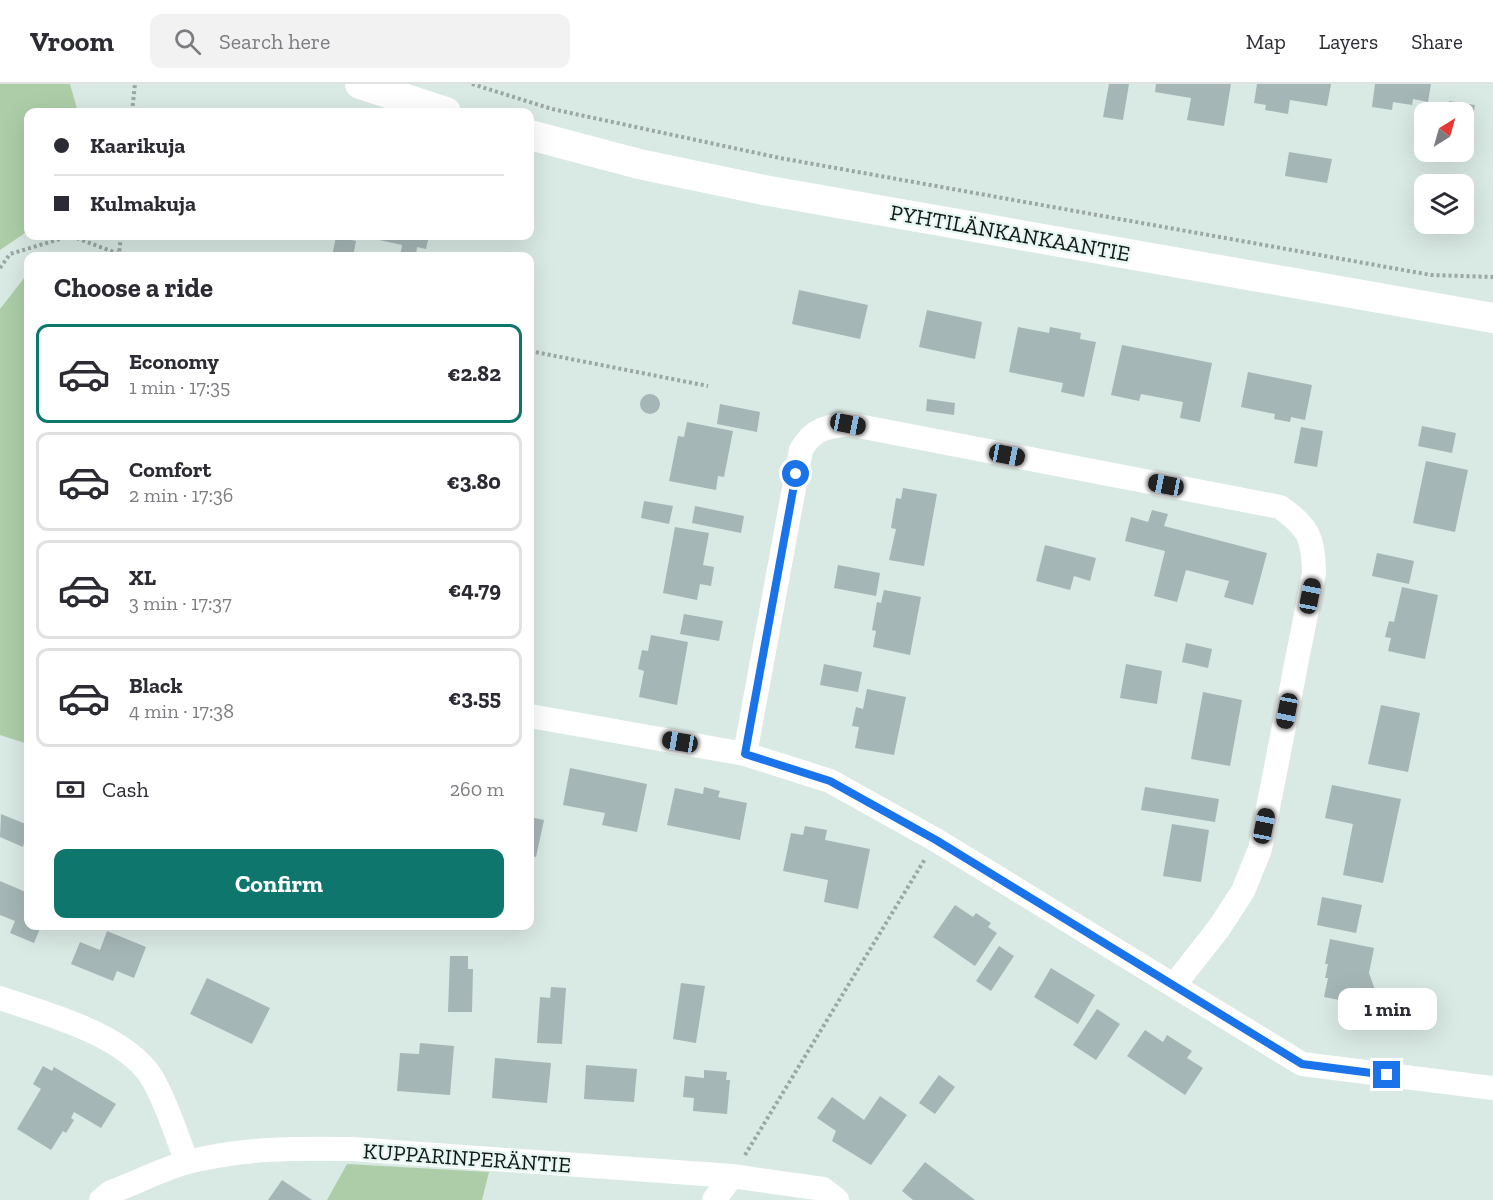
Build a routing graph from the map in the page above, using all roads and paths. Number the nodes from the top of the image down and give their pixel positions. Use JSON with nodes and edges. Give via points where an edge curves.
{"nodes":[{"id":1,"x":135,"y":84,"type":"edge"},
{"id":2,"x":360,"y":84,"type":"edge"},
{"id":3,"x":472,"y":84,"type":"edge"},
{"id":4,"x":132,"y":108,"type":"edge"},
{"id":5,"x":435,"y":108,"type":"edge"},
{"id":6,"x":534,"y":136,"type":"edge"},
{"id":7,"x":57,"y":240,"type":"edge"},
{"id":8,"x":81,"y":240,"type":"edge"},
{"id":9,"x":112,"y":252,"type":"edge"},
{"id":10,"x":0,"y":268,"type":"edge"},
{"id":11,"x":1493,"y":277,"type":"edge"},
{"id":12,"x":1493,"y":318,"type":"edge"},
{"id":13,"x":534,"y":352,"type":"edge"},
{"id":14,"x":708,"y":386,"type":"dead end"},
{"id":15,"x":534,"y":717,"type":"edge"},
{"id":16,"x":745,"y":754,"type":"junction"},
{"id":17,"x":936,"y":840,"type":"junction"},
{"id":18,"x":1175,"y":984,"type":"junction"},
{"id":19,"x":0,"y":998,"type":"edge"},
{"id":20,"x":1493,"y":1088,"type":"edge"},
{"id":21,"x":187,"y":1162,"type":"junction"},
{"id":22,"x":732,"y":1176,"type":"junction"},
{"id":23,"x":101,"y":1200,"type":"edge"},
{"id":24,"x":714,"y":1200,"type":"edge"},
{"id":25,"x":837,"y":1200,"type":"edge"}],
"edges":[{"from":1,"to":4,"type":"path"},
{"from":2,"to":5,"type":"street"},
{"from":3,"to":11,"type":"path","via":[[552,109],[780,158],[1431,275]]},
{"from":6,"to":12,"type":"street","name":"PYHTILÄNKANKAANTIE","via":[[639,164],[764,190]]},
{"from":7,"to":10,"type":"path","via":[[10,254]]},
{"from":8,"to":9,"type":"path"},
{"from":13,"to":14,"type":"path"},
{"from":15,"to":16,"type":"street"},
{"from":16,"to":17,"type":"street","via":[[830,781]]},
{"from":16,"to":18,"type":"street","via":[[801,450],[809,436],[823,428],[848,424],[1280,507],[1299,521],[1314,544],[1314,573],[1260,849],[1242,891],[1219,928]]},
{"from":17,"to":18,"type":"street"},
{"from":17,"to":22,"type":"path"},
{"from":18,"to":20,"type":"street","via":[[1302,1064]]},
{"from":19,"to":21,"type":"street","via":[[97,1033],[125,1050],[151,1077]]},
{"from":21,"to":22,"type":"street","name":"KUPPARINPERÄNTIE","via":[[263,1149],[352,1149]]},
{"from":21,"to":23,"type":"street","name":"KUPPARINPERÄNTIE","via":[[111,1192]]},
{"from":22,"to":24,"type":"street"},
{"from":22,"to":25,"type":"street","name":"KUPPARINPERÄNTIE","via":[[823,1189]]}]}
